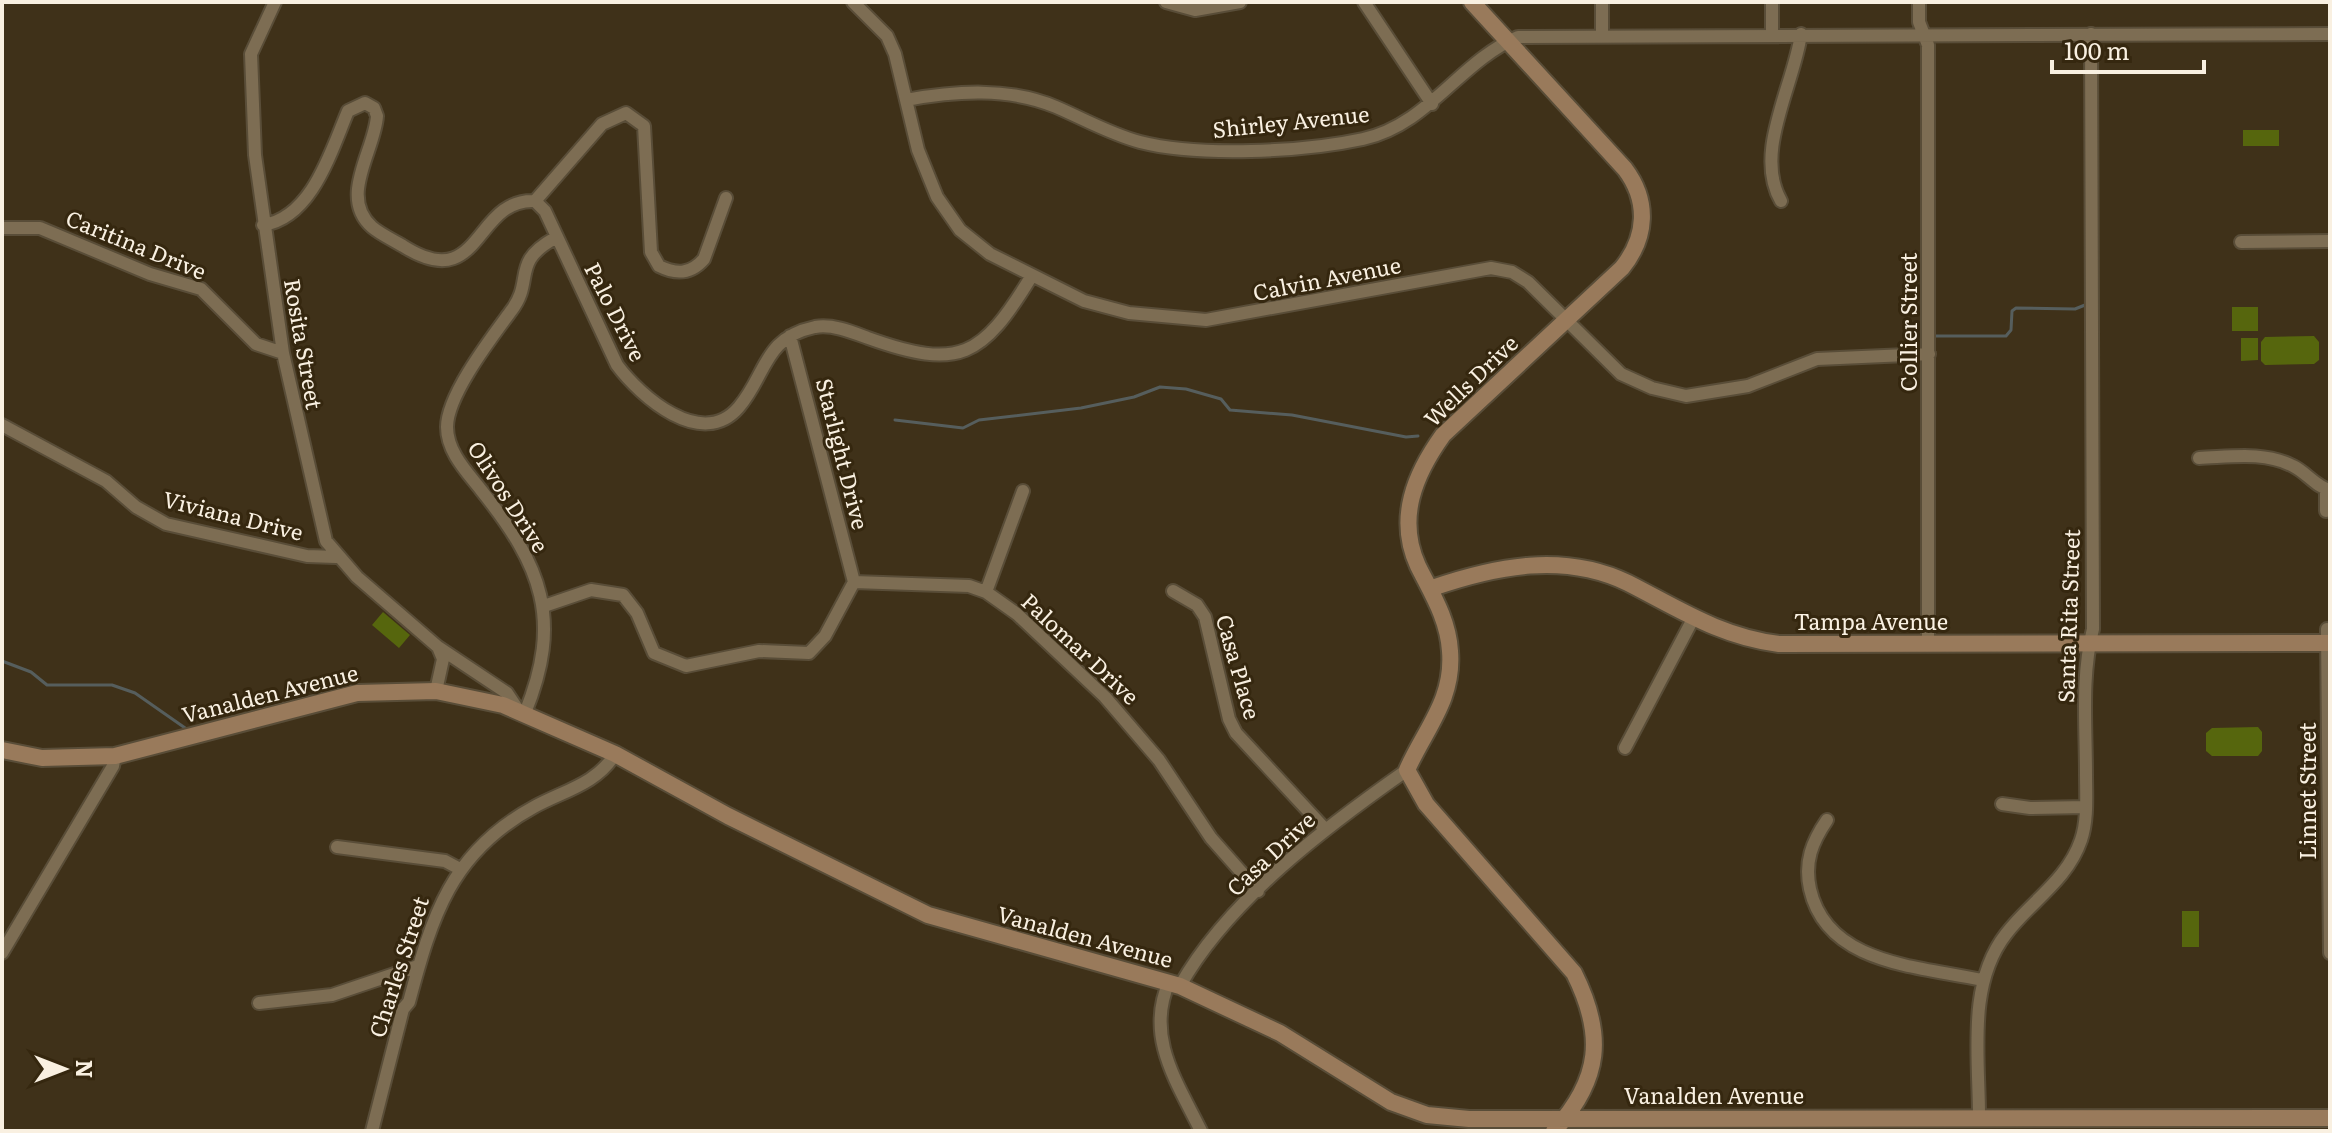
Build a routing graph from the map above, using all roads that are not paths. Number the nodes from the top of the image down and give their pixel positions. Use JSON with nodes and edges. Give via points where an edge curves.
{"nodes":[{"id":1,"x":275,"y":2,"type":"edge"},
{"id":2,"x":853,"y":2,"type":"edge"},
{"id":3,"x":1166,"y":2,"type":"edge"},
{"id":4,"x":1240,"y":2,"type":"edge"},
{"id":5,"x":1364,"y":2,"type":"edge"},
{"id":6,"x":1472,"y":2,"type":"edge"},
{"id":7,"x":1602,"y":2,"type":"edge"},
{"id":8,"x":1772,"y":2,"type":"edge"},
{"id":9,"x":1919,"y":2,"type":"edge"},
{"id":10,"x":1925,"y":33,"type":"junction"},
{"id":11,"x":1602,"y":34,"type":"junction"},
{"id":12,"x":1772,"y":34,"type":"junction"},
{"id":13,"x":1801,"y":34,"type":"junction"},
{"id":14,"x":2091,"y":34,"type":"junction"},
{"id":15,"x":2330,"y":34,"type":"edge"},
{"id":16,"x":1508,"y":41,"type":"junction"},
{"id":17,"x":906,"y":100,"type":"junction"},
{"id":18,"x":1432,"y":104,"type":"junction"},
{"id":19,"x":726,"y":198,"type":"dead end"},
{"id":20,"x":535,"y":201,"type":"junction"},
{"id":21,"x":1781,"y":201,"type":"dead end"},
{"id":22,"x":263,"y":225,"type":"junction"},
{"id":23,"x":2,"y":228,"type":"edge"},
{"id":24,"x":555,"y":238,"type":"junction"},
{"id":25,"x":2330,"y":241,"type":"edge"},
{"id":26,"x":2241,"y":242,"type":"dead end"},
{"id":27,"x":1031,"y":277,"type":"junction"},
{"id":28,"x":1567,"y":319,"type":"junction"},
{"id":29,"x":790,"y":336,"type":"junction"},
{"id":30,"x":283,"y":353,"type":"junction"},
{"id":31,"x":1929,"y":354,"type":"junction"},
{"id":32,"x":2,"y":425,"type":"edge"},
{"id":33,"x":2199,"y":458,"type":"dead end"},
{"id":34,"x":2328,"y":490,"type":"edge"},
{"id":35,"x":1023,"y":491,"type":"dead end"},
{"id":36,"x":2326,"y":511,"type":"dead end"},
{"id":37,"x":336,"y":557,"type":"junction"},
{"id":38,"x":854,"y":582,"type":"junction"},
{"id":39,"x":1432,"y":588,"type":"junction"},
{"id":40,"x":1173,"y":591,"type":"dead end"},
{"id":41,"x":986,"y":592,"type":"junction"},
{"id":42,"x":544,"y":606,"type":"junction"},
{"id":43,"x":1693,"y":619,"type":"junction"},
{"id":44,"x":2328,"y":638,"type":"edge"},
{"id":45,"x":2090,"y":642,"type":"junction"},
{"id":46,"x":1928,"y":644,"type":"junction"},
{"id":47,"x":438,"y":647,"type":"junction"},
{"id":48,"x":436,"y":691,"type":"junction"},
{"id":49,"x":522,"y":712,"type":"junction"},
{"id":50,"x":1625,"y":748,"type":"dead end"},
{"id":51,"x":2,"y":750,"type":"edge"},
{"id":52,"x":615,"y":754,"type":"junction"},
{"id":53,"x":115,"y":756,"type":"junction"},
{"id":54,"x":1407,"y":770,"type":"junction"},
{"id":55,"x":2330,"y":799,"type":"edge"},
{"id":56,"x":2002,"y":804,"type":"dead end"},
{"id":57,"x":2086,"y":807,"type":"junction"},
{"id":58,"x":1827,"y":820,"type":"dead end"},
{"id":59,"x":1325,"y":829,"type":"junction"},
{"id":60,"x":337,"y":847,"type":"dead end"},
{"id":61,"x":460,"y":869,"type":"junction"},
{"id":62,"x":1258,"y":891,"type":"junction"},
{"id":63,"x":2,"y":953,"type":"edge"},
{"id":64,"x":2330,"y":953,"type":"edge"},
{"id":65,"x":418,"y":966,"type":"junction"},
{"id":66,"x":1982,"y":980,"type":"junction"},
{"id":67,"x":1174,"y":984,"type":"junction"},
{"id":68,"x":259,"y":1003,"type":"dead end"},
{"id":69,"x":1979,"y":1116,"type":"junction"},
{"id":70,"x":1566,"y":1118,"type":"junction"},
{"id":71,"x":2330,"y":1118,"type":"edge"},
{"id":72,"x":1680,"y":1124,"type":"edge"},
{"id":73,"x":2095,"y":1124,"type":"edge"},
{"id":74,"x":372,"y":1131,"type":"edge"},
{"id":75,"x":1201,"y":1131,"type":"edge"},
{"id":76,"x":1554,"y":1131,"type":"edge"}],
"edges":[{"from":1,"to":22,"type":"street","name":"Rosita Street","via":[[256,38],[250,70]]},
{"from":2,"to":17,"type":"street","name":"Calvin Avenue","via":[[887,36]]},
{"from":3,"to":4,"type":"street","via":[[1195,10]]},
{"from":5,"to":18,"type":"street"},
{"from":6,"to":16,"type":"main road","name":"Wells Drive"},
{"from":7,"to":11,"type":"street"},
{"from":8,"to":12,"type":"street"},
{"from":9,"to":10,"type":"street","name":"Collier Street"},
{"from":10,"to":13,"type":"street","name":"Shirley Avenue"},
{"from":10,"to":14,"type":"street","name":"Shirley Avenue"},
{"from":10,"to":31,"type":"street","name":"Collier Street"},
{"from":11,"to":12,"type":"street","name":"Shirley Avenue"},
{"from":11,"to":16,"type":"street","name":"Shirley Avenue"},
{"from":12,"to":13,"type":"street","name":"Shirley Avenue"},
{"from":13,"to":21,"type":"street","via":[[1772,152],[1770,182]]},
{"from":14,"to":15,"type":"street","name":"Shirley Avenue"},
{"from":14,"to":45,"type":"street","name":"Santa Rita Street"},
{"from":16,"to":18,"type":"street","name":"Shirley Avenue","via":[[1492,48]]},
{"from":16,"to":28,"type":"main road","name":"Wells Drive","via":[[1634,180],[1642,207],[1640,239],[1629,258]]},
{"from":17,"to":18,"type":"street","name":"Shirley Avenue","via":[[987,92],[1018,96],[1136,141],[1217,151],[1364,139],[1394,129]]},
{"from":17,"to":27,"type":"street","name":"Calvin Avenue","via":[[937,197],[960,230]]},
{"from":19,"to":20,"type":"street","via":[[698,266],[680,272],[659,266],[651,252],[644,126],[626,113],[602,124]]},
{"from":20,"to":22,"type":"street","via":[[511,202],[464,254],[438,261],[421,258],[370,226],[360,208],[358,188],[377,116],[365,103],[348,111],[305,197],[284,220]]},
{"from":20,"to":24,"type":"street","name":"Palo Drive","via":[[545,211]]},
{"from":22,"to":30,"type":"street","name":"Rosita Street"},
{"from":23,"to":30,"type":"street","name":"Caritina Drive","via":[[40,228],[150,274],[201,289],[256,344]]},
{"from":24,"to":29,"type":"street","name":"Palo Drive","via":[[617,365],[629,382],[679,419],[706,422],[738,409],[771,350]]},
{"from":24,"to":42,"type":"street","name":"Olivos Drive","via":[[535,249],[524,267],[518,302],[458,393],[447,427],[461,465],[526,556]]},
{"from":25,"to":26,"type":"street"},
{"from":27,"to":28,"type":"street","name":"Calvin Avenue","via":[[1084,301],[1129,313],[1206,320],[1491,268],[1528,282]]},
{"from":27,"to":29,"type":"street","via":[[1003,323],[952,355],[918,356],[831,327]]},
{"from":28,"to":31,"type":"street","name":"Calvin Avenue","via":[[1621,374],[1686,396],[1748,386],[1817,359]]},
{"from":28,"to":39,"type":"main road","name":"Wells Drive","via":[[1443,435],[1421,465],[1408,520],[1418,565]]},
{"from":29,"to":38,"type":"street","name":"Starlight Drive"},
{"from":30,"to":37,"type":"street","name":"Rosita Street","via":[[326,541]]},
{"from":31,"to":46,"type":"street","name":"Collier Street"},
{"from":32,"to":37,"type":"street","name":"Viviana Drive","via":[[106,481],[166,524],[307,556]]},
{"from":33,"to":34,"type":"street","via":[[2276,459]]},
{"from":34,"to":36,"type":"street"},
{"from":35,"to":41,"type":"street"},
{"from":37,"to":47,"type":"street","name":"Rosita Street"},
{"from":38,"to":41,"type":"street","name":"Palomar Drive","via":[[952,583]]},
{"from":38,"to":42,"type":"street","via":[[825,636],[809,653],[759,651],[686,666],[654,653],[623,595],[591,590]]},
{"from":39,"to":43,"type":"main road","name":"Tampa Avenue","via":[[1503,567],[1558,565],[1626,582]]},
{"from":39,"to":54,"type":"main road","name":"Wells Drive","via":[[1447,627],[1449,680],[1433,726]]},
{"from":40,"to":59,"type":"street","name":"Casa Place","via":[[1197,605],[1205,617],[1236,733]]},
{"from":41,"to":62,"type":"street","name":"Palomar Drive","via":[[1017,614],[1128,721],[1211,838]]},
{"from":42,"to":49,"type":"street","name":"Olivos Drive","via":[[539,672]]},
{"from":43,"to":46,"type":"main road","name":"Tampa Avenue","via":[[1742,638],[1779,644]]},
{"from":43,"to":50,"type":"street"},
{"from":44,"to":45,"type":"main road","name":"Tampa Avenue"},
{"from":44,"to":55,"type":"street","name":"Linnet Street"},
{"from":45,"to":46,"type":"main road","name":"Tampa Avenue"},
{"from":45,"to":57,"type":"street","name":"Santa Rita Street","via":[[2085,656]]},
{"from":47,"to":48,"type":"street","via":[[443,659]]},
{"from":47,"to":49,"type":"street","name":"Rosita Street","via":[[507,693]]},
{"from":48,"to":49,"type":"main road","name":"Vanalden Avenue"},
{"from":48,"to":53,"type":"main road","name":"Vanalden Avenue","via":[[325,699]]},
{"from":49,"to":52,"type":"main road","name":"Vanalden Avenue"},
{"from":51,"to":53,"type":"main road","name":"Vanalden Avenue","via":[[76,760]]},
{"from":52,"to":61,"type":"street","name":"Charles Street","via":[[595,777],[510,821]]},
{"from":52,"to":67,"type":"main road","name":"Vanalden Avenue","via":[[928,915]]},
{"from":53,"to":63,"type":"street"},
{"from":54,"to":59,"type":"street","name":"Casa Drive"},
{"from":54,"to":70,"type":"main road","via":[[1426,804],[1574,973],[1590,1004],[1595,1053],[1589,1077]]},
{"from":55,"to":64,"type":"street","name":"Linnet Street"},
{"from":56,"to":57,"type":"street"},
{"from":57,"to":66,"type":"street","name":"Santa Rita Street","via":[[2082,838],[2070,866],[2007,932]]},
{"from":58,"to":66,"type":"street","via":[[1813,841],[1808,881],[1814,907],[1831,933],[1852,950]]},
{"from":59,"to":62,"type":"street","name":"Casa Drive"},
{"from":60,"to":61,"type":"street","via":[[445,861]]},
{"from":61,"to":65,"type":"street","name":"Charles Street","via":[[436,909]]},
{"from":62,"to":67,"type":"street","name":"Casa Drive"},
{"from":65,"to":68,"type":"street","via":[[323,997]]},
{"from":65,"to":74,"type":"street","name":"Charles Street"},
{"from":66,"to":69,"type":"street","name":"Santa Rita Street"},
{"from":67,"to":70,"type":"main road","name":"Vanalden Avenue","via":[[1280,1033],[1391,1102],[1427,1115]]},
{"from":67,"to":75,"type":"street","name":"Casa Drive","via":[[1159,1012],[1161,1044]]},
{"from":69,"to":72,"type":"main road","name":"Vanalden Avenue"},
{"from":69,"to":73,"type":"main road","name":"Vanalden Avenue"},
{"from":70,"to":72,"type":"main road","name":"Vanalden Avenue"},
{"from":70,"to":76,"type":"main road"},
{"from":71,"to":73,"type":"main road","name":"Vanalden Avenue"}]}
